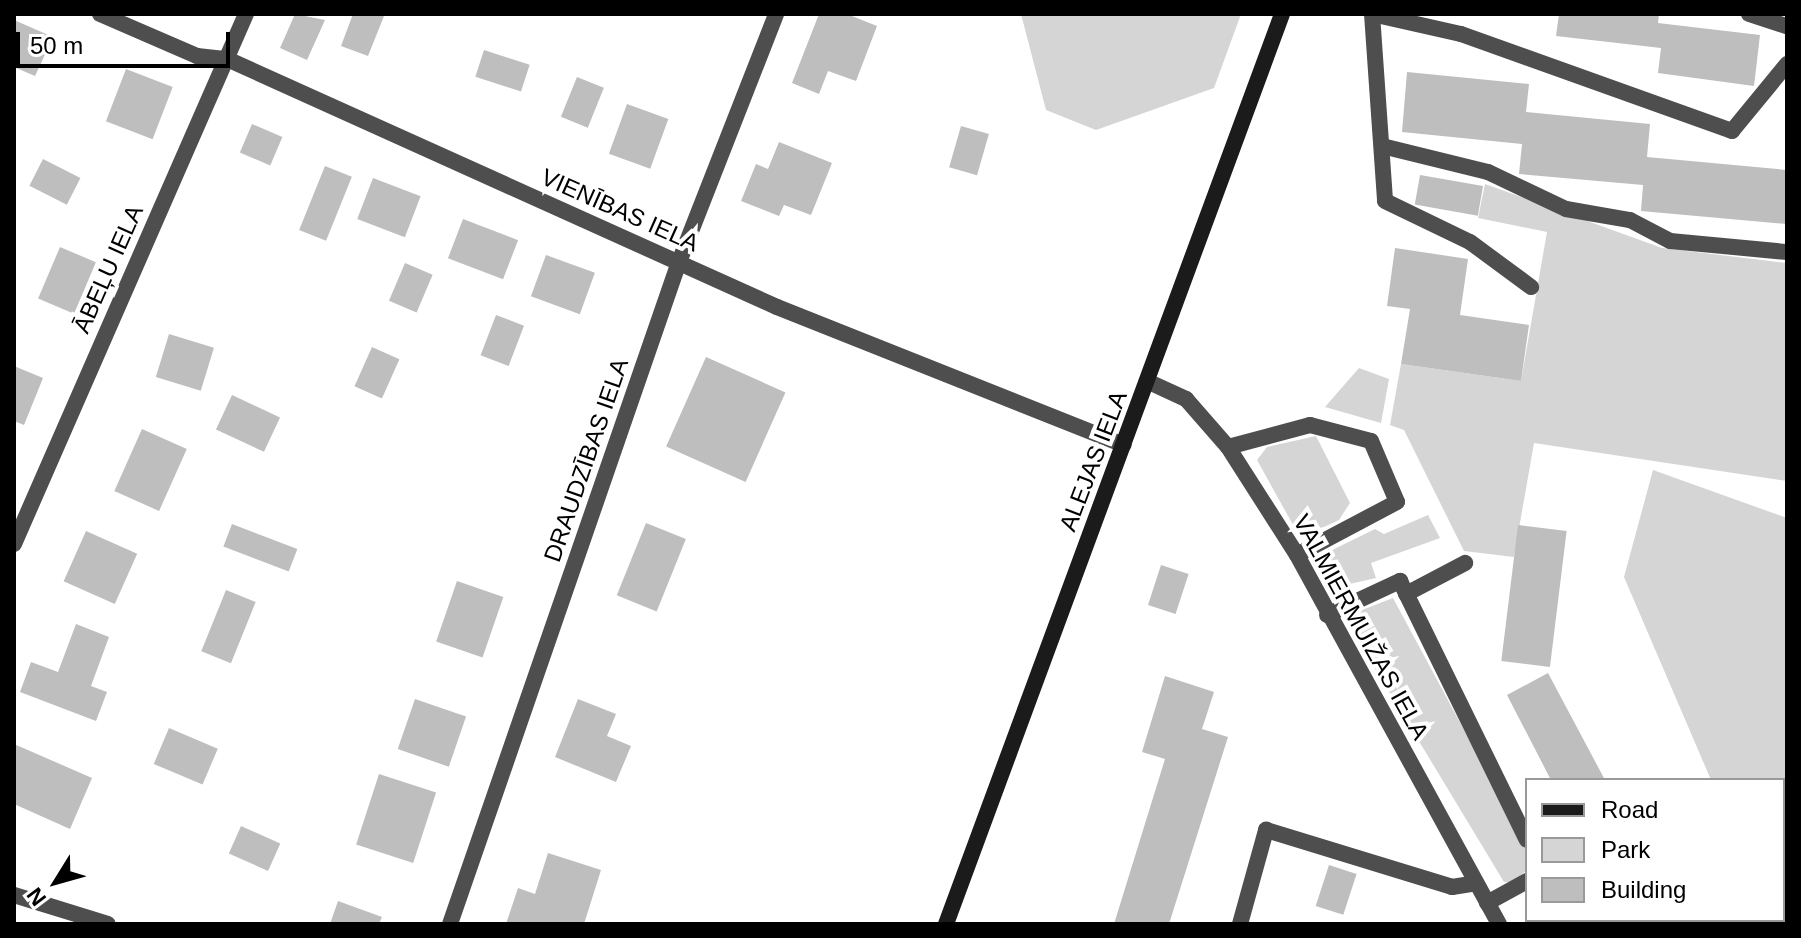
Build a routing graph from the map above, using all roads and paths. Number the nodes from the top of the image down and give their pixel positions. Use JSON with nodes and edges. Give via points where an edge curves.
{"nodes":[{"id":1,"x":100,"y":14,"type":"edge"},
{"id":2,"x":246,"y":14,"type":"edge"},
{"id":3,"x":776,"y":14,"type":"edge"},
{"id":4,"x":1282,"y":14,"type":"edge"},
{"id":5,"x":1372,"y":14,"type":"edge"},
{"id":6,"x":1749,"y":14,"type":"edge"},
{"id":7,"x":1787,"y":26,"type":"edge"},
{"id":8,"x":227,"y":59,"type":"junction"},
{"id":9,"x":1787,"y":64,"type":"edge"},
{"id":10,"x":1382,"y":146,"type":"junction"},
{"id":11,"x":1787,"y":252,"type":"edge"},
{"id":12,"x":679,"y":262,"type":"junction"},
{"id":13,"x":1531,"y":287,"type":"dead end"},
{"id":14,"x":1149,"y":382,"type":"junction"},
{"id":15,"x":1123,"y":445,"type":"junction"},
{"id":16,"x":1228,"y":447,"type":"junction"},
{"id":17,"x":14,"y":544,"type":"edge"},
{"id":18,"x":1297,"y":555,"type":"junction"},
{"id":19,"x":1465,"y":563,"type":"dead end"},
{"id":20,"x":1406,"y":594,"type":"junction"},
{"id":21,"x":1327,"y":615,"type":"junction"},
{"id":22,"x":1525,"y":836,"type":"edge"},
{"id":23,"x":1525,"y":882,"type":"edge"},
{"id":24,"x":1476,"y":883,"type":"junction"},
{"id":25,"x":14,"y":895,"type":"edge"},
{"id":26,"x":1487,"y":903,"type":"junction"},
{"id":27,"x":108,"y":924,"type":"edge"},
{"id":28,"x":450,"y":924,"type":"edge"},
{"id":29,"x":946,"y":924,"type":"edge"},
{"id":30,"x":1240,"y":924,"type":"edge"},
{"id":31,"x":1499,"y":924,"type":"edge"}],
"edges":[{"from":1,"to":8,"type":"street","name":"VIENĪBAS IELA","via":[[197,56]]},
{"from":2,"to":8,"type":"street","name":"ĀBEĻU IELA"},
{"from":3,"to":12,"type":"street","name":"DRAUDZĪBAS IELA"},
{"from":4,"to":14,"type":"main road","name":"ALEJAS IELA"},
{"from":5,"to":9,"type":"street","via":[[1461,34],[1732,131]]},
{"from":5,"to":10,"type":"street"},
{"from":6,"to":7,"type":"street"},
{"from":8,"to":12,"type":"street","name":"VIENĪBAS IELA"},
{"from":8,"to":17,"type":"street","name":"ĀBEĻU IELA"},
{"from":10,"to":11,"type":"street","via":[[1488,172],[1566,209],[1630,220],[1670,241]]},
{"from":10,"to":13,"type":"street","via":[[1385,201],[1470,242]]},
{"from":12,"to":15,"type":"street","name":"VIENĪBAS IELA"},
{"from":12,"to":28,"type":"street","name":"DRAUDZĪBAS IELA"},
{"from":14,"to":15,"type":"main road","name":"ALEJAS IELA"},
{"from":14,"to":16,"type":"street","name":"VALMIERMUIŽAS IELA","via":[[1186,399]]},
{"from":15,"to":29,"type":"main road","name":"ALEJAS IELA"},
{"from":16,"to":18,"type":"street","name":"VALMIERMUIŽAS IELA"},
{"from":16,"to":18,"type":"street","via":[[1310,425],[1371,441],[1397,502]]},
{"from":18,"to":21,"type":"street","name":"VALMIERMUIŽAS IELA"},
{"from":19,"to":20,"type":"street"},
{"from":20,"to":21,"type":"street","via":[[1400,581]]},
{"from":20,"to":22,"type":"street"},
{"from":21,"to":24,"type":"street","name":"VALMIERMUIŽAS IELA"},
{"from":23,"to":26,"type":"street"},
{"from":24,"to":26,"type":"street","name":"VALMIERMUIŽAS IELA"},
{"from":24,"to":30,"type":"street","via":[[1452,887],[1266,830]]},
{"from":25,"to":27,"type":"street"},
{"from":26,"to":31,"type":"street","name":"VALMIERMUIŽAS IELA"}]}
